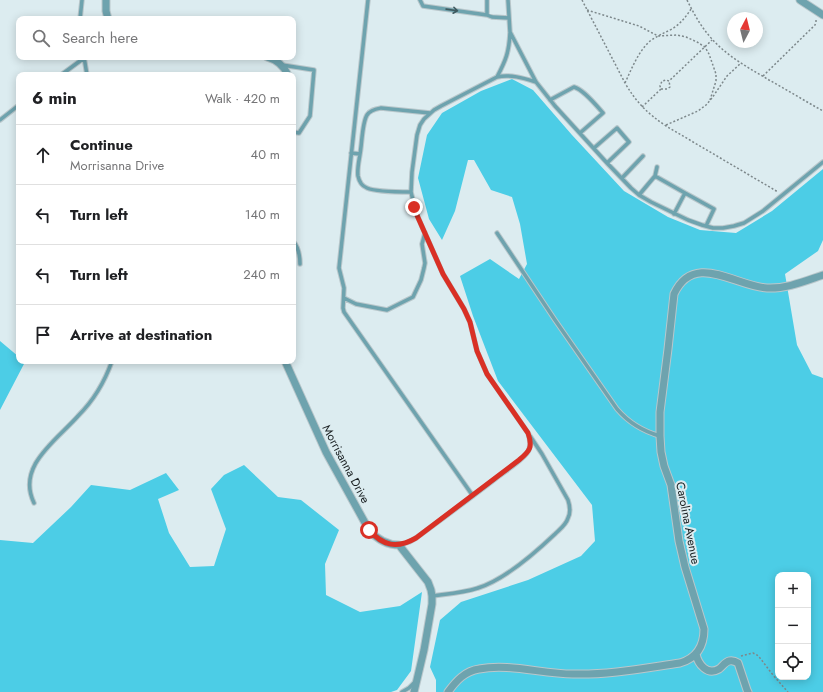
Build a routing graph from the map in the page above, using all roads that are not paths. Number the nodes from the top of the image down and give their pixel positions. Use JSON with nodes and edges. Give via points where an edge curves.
{"nodes":[{"id":1,"x":82,"y":0,"type":"edge"},
{"id":2,"x":106,"y":0,"type":"edge"},
{"id":3,"x":368,"y":0,"type":"edge"},
{"id":4,"x":420,"y":0,"type":"edge"},
{"id":5,"x":487,"y":0,"type":"edge"},
{"id":6,"x":508,"y":0,"type":"edge"},
{"id":7,"x":800,"y":0,"type":"edge"},
{"id":8,"x":487,"y":15,"type":"junction"},
{"id":9,"x":823,"y":15,"type":"edge"},
{"id":10,"x":80,"y":16,"type":"edge"},
{"id":11,"x":107,"y":16,"type":"edge"},
{"id":12,"x":509,"y":18,"type":"junction"},
{"id":13,"x":510,"y":32,"type":"junction"},
{"id":14,"x":81,"y":60,"type":"edge"},
{"id":15,"x":84,"y":60,"type":"edge"},
{"id":16,"x":275,"y":60,"type":"edge"},
{"id":17,"x":281,"y":64,"type":"junction"},
{"id":18,"x":65,"y":72,"type":"edge"},
{"id":19,"x":86,"y":72,"type":"edge"},
{"id":20,"x":287,"y":72,"type":"edge"},
{"id":21,"x":497,"y":77,"type":"junction"},
{"id":22,"x":536,"y":82,"type":"junction"},
{"id":23,"x":550,"y":100,"type":"junction"},
{"id":24,"x":16,"y":107,"type":"edge"},
{"id":25,"x":430,"y":113,"type":"junction"},
{"id":26,"x":0,"y":120,"type":"edge"},
{"id":27,"x":296,"y":132,"type":"edge"},
{"id":28,"x":580,"y":133,"type":"junction"},
{"id":29,"x":594,"y":148,"type":"junction"},
{"id":30,"x":351,"y":153,"type":"junction"},
{"id":31,"x":360,"y":154,"type":"junction"},
{"id":32,"x":643,"y":156,"type":"dead end"},
{"id":33,"x":607,"y":162,"type":"junction"},
{"id":34,"x":823,"y":162,"type":"edge"},
{"id":35,"x":658,"y":167,"type":"dead end"},
{"id":36,"x":655,"y":176,"type":"junction"},
{"id":37,"x":622,"y":178,"type":"junction"},
{"id":38,"x":411,"y":192,"type":"junction"},
{"id":39,"x":685,"y":193,"type":"junction"},
{"id":40,"x":639,"y":195,"type":"junction"},
{"id":41,"x":674,"y":214,"type":"junction"},
{"id":42,"x":706,"y":226,"type":"junction"},
{"id":43,"x":425,"y":233,"type":"junction"},
{"id":44,"x":497,"y":233,"type":"dead end"},
{"id":45,"x":296,"y":246,"type":"edge"},
{"id":46,"x":300,"y":264,"type":"dead end"},
{"id":47,"x":823,"y":275,"type":"edge"},
{"id":48,"x":344,"y":298,"type":"junction"},
{"id":49,"x":111,"y":364,"type":"edge"},
{"id":50,"x":286,"y":364,"type":"edge"},
{"id":51,"x":528,"y":433,"type":"junction"},
{"id":52,"x":660,"y":436,"type":"junction"},
{"id":53,"x":473,"y":496,"type":"junction"},
{"id":54,"x":34,"y":504,"type":"dead end"},
{"id":55,"x":399,"y":545,"type":"junction"},
{"id":56,"x":432,"y":596,"type":"junction"},
{"id":57,"x":696,"y":654,"type":"junction"},
{"id":58,"x":417,"y":681,"type":"junction"},
{"id":59,"x":402,"y":692,"type":"edge"},
{"id":60,"x":414,"y":692,"type":"edge"},
{"id":61,"x":448,"y":692,"type":"edge"},
{"id":62,"x":748,"y":692,"type":"edge"}],
"edges":[{"from":1,"to":10,"type":"lane"},
{"from":2,"to":11,"type":"street"},
{"from":3,"to":30,"type":"lane"},
{"from":4,"to":8,"type":"lane","one_way":true,"via":[[423,6]]},
{"from":5,"to":8,"type":"lane"},
{"from":6,"to":12,"type":"lane"},
{"from":7,"to":9,"type":"street"},
{"from":8,"to":12,"type":"lane"},
{"from":12,"to":13,"type":"lane"},
{"from":13,"to":21,"type":"lane","via":[[505,62]]},
{"from":13,"to":22,"type":"lane"},
{"from":14,"to":18,"type":"lane"},
{"from":15,"to":19,"type":"lane"},
{"from":16,"to":17,"type":"street"},
{"from":17,"to":20,"type":"street"},
{"from":17,"to":27,"type":"lane","via":[[314,70],[310,116],[299,133]]},
{"from":21,"to":22,"type":"lane","via":[[514,76]]},
{"from":21,"to":25,"type":"lane"},
{"from":22,"to":23,"type":"lane"},
{"from":23,"to":28,"type":"lane"},
{"from":23,"to":28,"type":"lane","via":[[574,87],[603,113]]},
{"from":24,"to":26,"type":"lane"},
{"from":25,"to":31,"type":"lane","via":[[381,108],[370,112],[365,121]]},
{"from":25,"to":38,"type":"lane","via":[[420,125],[417,135]]},
{"from":28,"to":29,"type":"lane"},
{"from":29,"to":33,"type":"lane"},
{"from":29,"to":33,"type":"lane","via":[[617,128],[629,142]]},
{"from":30,"to":31,"type":"lane"},
{"from":30,"to":48,"type":"lane","via":[[339,268]]},
{"from":31,"to":38,"type":"lane","via":[[358,177],[363,186],[371,190]]},
{"from":32,"to":37,"type":"lane"},
{"from":33,"to":37,"type":"lane"},
{"from":34,"to":42,"type":"lane","via":[[763,211],[744,223],[723,228]]},
{"from":35,"to":36,"type":"lane"},
{"from":36,"to":39,"type":"lane"},
{"from":36,"to":40,"type":"lane"},
{"from":37,"to":40,"type":"lane"},
{"from":38,"to":43,"type":"lane","via":[[416,213]]},
{"from":39,"to":41,"type":"lane"},
{"from":39,"to":42,"type":"lane","via":[[714,209]]},
{"from":40,"to":41,"type":"lane"},
{"from":41,"to":42,"type":"lane"},
{"from":43,"to":48,"type":"lane","via":[[422,244],[424,268],[413,296],[387,310],[356,304]]},
{"from":43,"to":51,"type":"lane","via":[[443,274],[470,322],[477,351],[487,374]]},
{"from":44,"to":52,"type":"lane","via":[[617,409],[633,424]]},
{"from":45,"to":46,"type":"lane"},
{"from":47,"to":52,"type":"street","name":"Carolina Avenue","via":[[778,288],[755,287],[703,272],[682,281],[673,300],[660,412]]},
{"from":48,"to":53,"type":"lane","via":[[344,312]]},
{"from":49,"to":54,"type":"lane","via":[[86,407],[40,456],[30,477],[30,493]]},
{"from":50,"to":55,"type":"street","name":"Morrisanna Drive","via":[[326,452],[369,530],[381,541]]},
{"from":51,"to":53,"type":"lane","via":[[530,445],[527,453]]},
{"from":51,"to":56,"type":"lane","via":[[568,500],[570,513],[565,524],[523,561],[495,580],[478,588]]},
{"from":52,"to":57,"type":"street","name":"Carolina Avenue","via":[[679,541],[704,630],[704,638]]},
{"from":53,"to":55,"type":"lane","via":[[416,538]]},
{"from":55,"to":56,"type":"street","via":[[428,582]]},
{"from":56,"to":58,"type":"street"},
{"from":57,"to":61,"type":"street","via":[[680,663],[601,674],[550,673],[506,667],[478,669],[457,680]]},
{"from":57,"to":62,"type":"street","via":[[700,665],[712,671],[726,662],[733,660],[738,663]]},
{"from":58,"to":59,"type":"lane"},
{"from":58,"to":60,"type":"street"}]}
